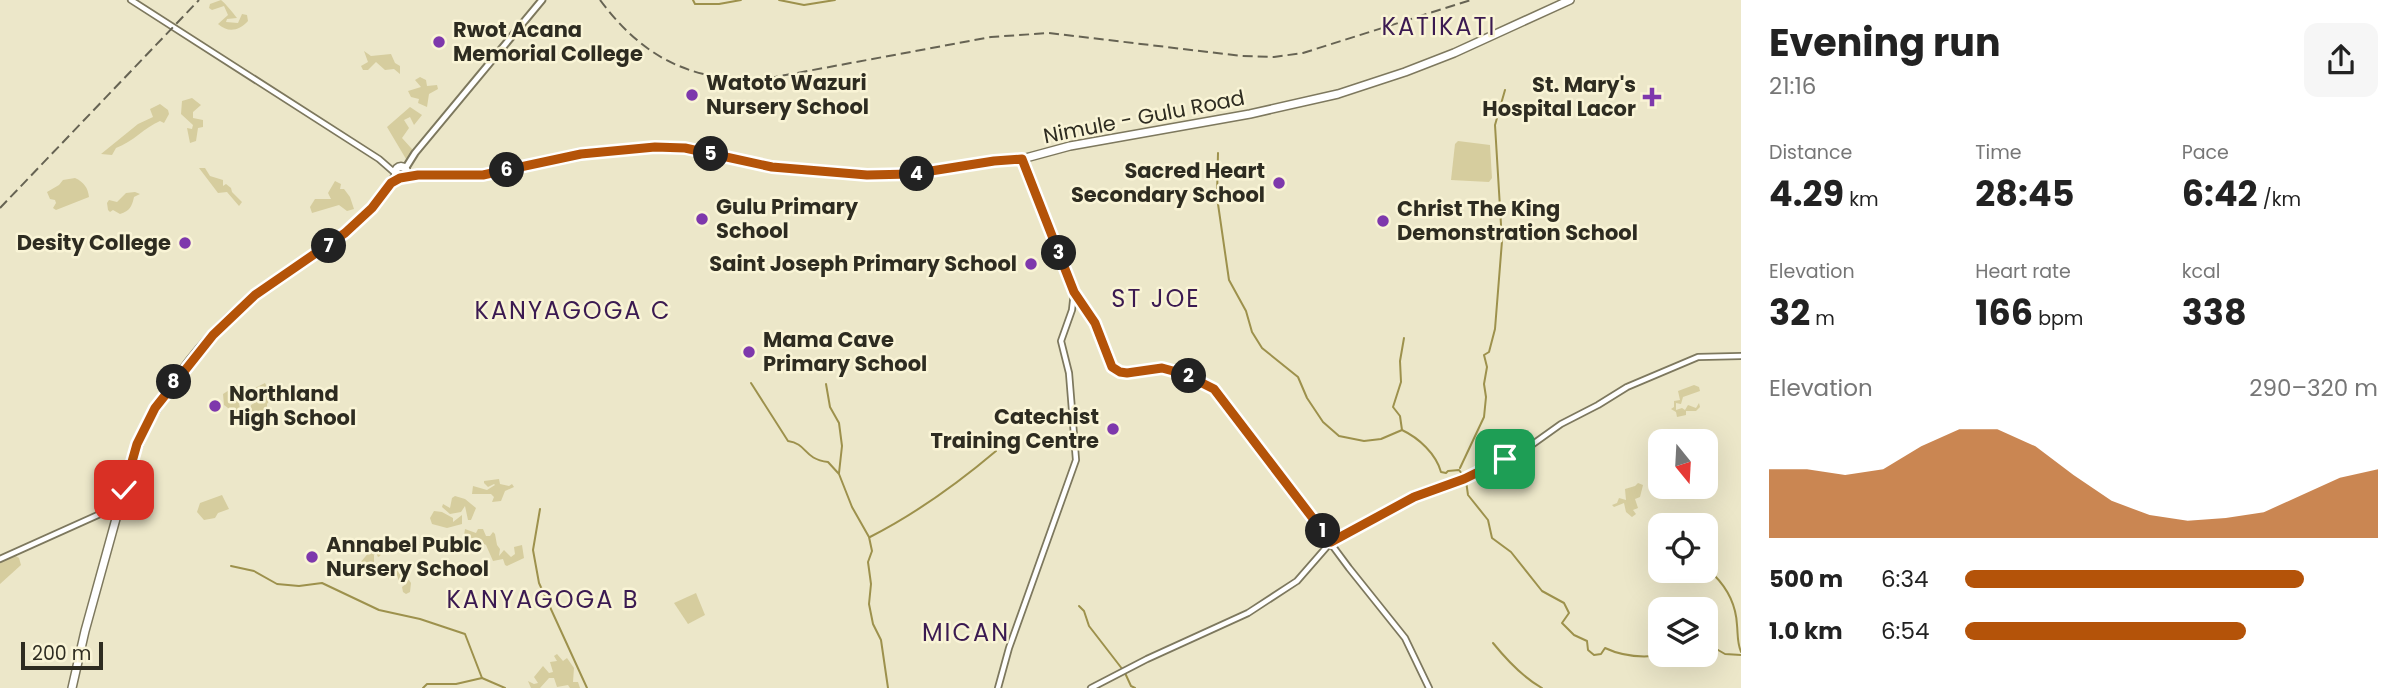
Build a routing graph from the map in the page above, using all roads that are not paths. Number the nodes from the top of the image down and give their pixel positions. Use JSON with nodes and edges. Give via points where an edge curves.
{"nodes":[{"id":1,"x":131,"y":0,"type":"edge"},
{"id":2,"x":542,"y":0,"type":"edge"},
{"id":3,"x":1570,"y":0,"type":"edge"},
{"id":4,"x":1022,"y":159,"type":"junction"},
{"id":5,"x":400,"y":170,"type":"junction"},
{"id":6,"x":1074,"y":292,"type":"junction"},
{"id":7,"x":1741,"y":356,"type":"edge"},
{"id":8,"x":120,"y":505,"type":"junction"},
{"id":9,"x":1331,"y":542,"type":"junction"},
{"id":10,"x":0,"y":559,"type":"edge"},
{"id":11,"x":72,"y":688,"type":"edge"},
{"id":12,"x":998,"y":688,"type":"edge"},
{"id":13,"x":1091,"y":688,"type":"edge"},
{"id":14,"x":1429,"y":688,"type":"edge"}],
"edges":[{"from":1,"to":5,"type":"street"},
{"from":2,"to":5,"type":"main road"},
{"from":3,"to":4,"type":"main road","name":"Nimule - Gulu Road","via":[[1454,53],[1338,94]]},
{"from":4,"to":5,"type":"main road","name":"Nimule - Gulu Road","via":[[912,174],[867,175],[772,167],[685,148],[655,147],[581,154],[483,175],[418,175]]},
{"from":4,"to":6,"type":"street"},
{"from":5,"to":8,"type":"main road","via":[[372,208],[345,233],[255,295],[204,345],[168,389],[145,427]]},
{"from":6,"to":9,"type":"street","via":[[1095,323],[1114,369],[1127,373],[1162,368],[1214,389]]},
{"from":6,"to":12,"type":"street","via":[[1061,341],[1069,373],[1076,460]]},
{"from":7,"to":9,"type":"street","via":[[1698,357],[1642,379],[1490,467],[1414,497]]},
{"from":8,"to":10,"type":"street"},
{"from":8,"to":11,"type":"main road"},
{"from":9,"to":13,"type":"street","via":[[1297,581],[1248,613]]},
{"from":9,"to":14,"type":"street","via":[[1405,638]]}]}
